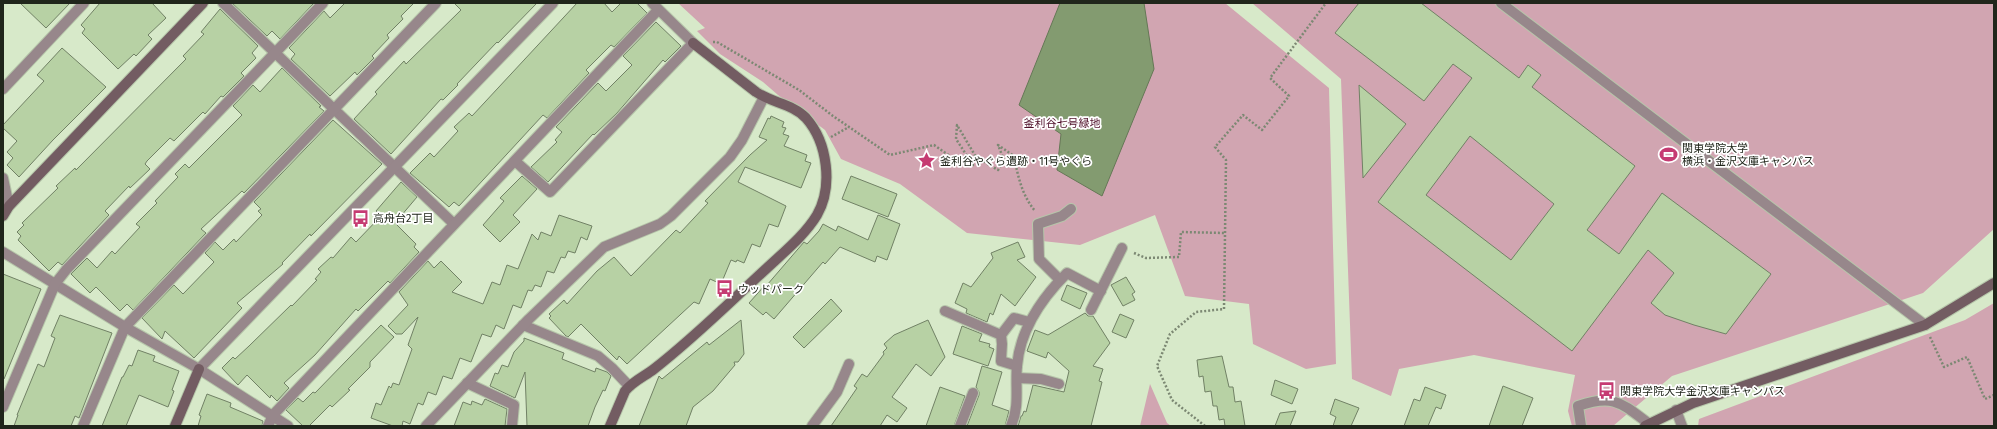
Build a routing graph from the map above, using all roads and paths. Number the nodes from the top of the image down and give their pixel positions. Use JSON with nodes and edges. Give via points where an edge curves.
{"nodes":[{"id":1,"x":84,"y":3,"type":"edge"},
{"id":2,"x":203,"y":3,"type":"edge"},
{"id":3,"x":223,"y":3,"type":"edge"},
{"id":4,"x":323,"y":3,"type":"edge"},
{"id":5,"x":436,"y":3,"type":"edge"},
{"id":6,"x":553,"y":3,"type":"edge"},
{"id":7,"x":1326,"y":3,"type":"edge"},
{"id":8,"x":1501,"y":3,"type":"edge"},
{"id":9,"x":655,"y":6,"type":"edge"},
{"id":10,"x":693,"y":42,"type":"junction"},
{"id":11,"x":277,"y":52,"type":"junction"},
{"id":12,"x":749,"y":60,"type":"dead end"},
{"id":13,"x":3,"y":89,"type":"edge"},
{"id":14,"x":764,"y":98,"type":"junction"},
{"id":15,"x":335,"y":109,"type":"junction"},
{"id":16,"x":849,"y":127,"type":"junction"},
{"id":17,"x":821,"y":144,"type":"junction"},
{"id":18,"x":515,"y":161,"type":"junction"},
{"id":19,"x":395,"y":166,"type":"junction"},
{"id":20,"x":3,"y":178,"type":"edge"},
{"id":21,"x":9,"y":206,"type":"junction"},
{"id":22,"x":1071,"y":209,"type":"dead end"},
{"id":23,"x":3,"y":216,"type":"edge"},
{"id":24,"x":1050,"y":220,"type":"junction"},
{"id":25,"x":454,"y":224,"type":"junction"},
{"id":26,"x":1225,"y":233,"type":"junction"},
{"id":27,"x":1122,"y":248,"type":"joint"},
{"id":28,"x":3,"y":252,"type":"edge"},
{"id":29,"x":1060,"y":280,"type":"junction"},
{"id":30,"x":1994,"y":283,"type":"edge"},
{"id":31,"x":55,"y":284,"type":"junction"},
{"id":32,"x":1101,"y":291,"type":"junction"},
{"id":33,"x":1091,"y":310,"type":"dead end"},
{"id":34,"x":945,"y":311,"type":"dead end"},
{"id":35,"x":1029,"y":322,"type":"junction"},
{"id":36,"x":523,"y":325,"type":"junction"},
{"id":37,"x":1925,"y":325,"type":"junction"},
{"id":38,"x":125,"y":327,"type":"junction"},
{"id":39,"x":1001,"y":335,"type":"junction"},
{"id":40,"x":848,"y":364,"type":"dead end"},
{"id":41,"x":1017,"y":366,"type":"junction"},
{"id":42,"x":199,"y":369,"type":"junction"},
{"id":43,"x":1017,"y":378,"type":"junction"},
{"id":44,"x":466,"y":383,"type":"junction"},
{"id":45,"x":1059,"y":384,"type":"dead end"},
{"id":46,"x":629,"y":386,"type":"junction"},
{"id":47,"x":973,"y":392,"type":"dead end"},
{"id":48,"x":1994,"y":396,"type":"edge"},
{"id":49,"x":3,"y":406,"type":"edge"},
{"id":50,"x":1676,"y":410,"type":"junction"},
{"id":51,"x":273,"y":415,"type":"junction"},
{"id":52,"x":1646,"y":424,"type":"edge"},
{"id":53,"x":83,"y":426,"type":"edge"},
{"id":54,"x":175,"y":426,"type":"edge"},
{"id":55,"x":268,"y":426,"type":"edge"},
{"id":56,"x":288,"y":426,"type":"edge"},
{"id":57,"x":426,"y":426,"type":"edge"},
{"id":58,"x":512,"y":426,"type":"edge"},
{"id":59,"x":610,"y":426,"type":"edge"},
{"id":60,"x":812,"y":426,"type":"edge"},
{"id":61,"x":960,"y":426,"type":"edge"},
{"id":62,"x":1011,"y":426,"type":"edge"},
{"id":63,"x":1205,"y":426,"type":"edge"},
{"id":64,"x":1581,"y":426,"type":"edge"},
{"id":65,"x":1682,"y":426,"type":"edge"}],
"edges":[{"from":1,"to":13,"type":"street"},
{"from":2,"to":21,"type":"street"},
{"from":3,"to":11,"type":"street"},
{"from":4,"to":11,"type":"street"},
{"from":5,"to":15,"type":"street"},
{"from":6,"to":19,"type":"street"},
{"from":7,"to":26,"type":"path","via":[[1270,78],[1289,96],[1262,130],[1243,114],[1215,148],[1226,160]]},
{"from":8,"to":37,"type":"street"},
{"from":9,"to":10,"type":"street"},
{"from":9,"to":18,"type":"street"},
{"from":10,"to":14,"type":"street"},
{"from":10,"to":18,"type":"street","via":[[550,192]]},
{"from":11,"to":15,"type":"street"},
{"from":11,"to":31,"type":"street"},
{"from":12,"to":16,"type":"path","via":[[799,90]]},
{"from":14,"to":17,"type":"street","via":[[790,106],[805,117]]},
{"from":14,"to":36,"type":"street","via":[[730,158],[671,216],[660,224],[604,246]]},
{"from":15,"to":19,"type":"street"},
{"from":15,"to":38,"type":"street"},
{"from":16,"to":17,"type":"path"},
{"from":16,"to":24,"type":"path","via":[[890,155],[934,145],[960,163],[973,164],[956,139],[957,125],[976,157],[998,170],[1004,160],[998,145],[1014,156],[1018,179],[1026,200],[1036,212]]},
{"from":17,"to":46,"type":"street","via":[[826,178],[824,198],[816,216],[799,237],[714,318],[654,369]]},
{"from":18,"to":25,"type":"street"},
{"from":19,"to":25,"type":"street"},
{"from":19,"to":42,"type":"street"},
{"from":20,"to":21,"type":"street"},
{"from":21,"to":23,"type":"street"},
{"from":22,"to":24,"type":"street","via":[[1062,216]]},
{"from":24,"to":29,"type":"street","via":[[1038,224],[1039,259]]},
{"from":25,"to":51,"type":"street"},
{"from":26,"to":27,"type":"path","via":[[1180,232],[1179,257],[1146,258]]},
{"from":26,"to":63,"type":"path","via":[[1224,309],[1196,312],[1170,334],[1158,366],[1172,400]]},
{"from":27,"to":32,"type":"street"},
{"from":28,"to":31,"type":"street"},
{"from":29,"to":32,"type":"street","via":[[1067,273]]},
{"from":29,"to":35,"type":"street"},
{"from":30,"to":37,"type":"street"},
{"from":31,"to":38,"type":"street"},
{"from":31,"to":49,"type":"street"},
{"from":32,"to":33,"type":"street"},
{"from":34,"to":39,"type":"street"},
{"from":35,"to":39,"type":"street","via":[[1014,318]]},
{"from":35,"to":41,"type":"street","via":[[1021,342]]},
{"from":36,"to":44,"type":"street"},
{"from":36,"to":46,"type":"street","via":[[598,356]]},
{"from":37,"to":48,"type":"path","via":[[1944,367],[1967,357],[1985,399]]},
{"from":37,"to":50,"type":"street"},
{"from":38,"to":42,"type":"street"},
{"from":38,"to":53,"type":"street"},
{"from":39,"to":41,"type":"street","via":[[1001,360]]},
{"from":40,"to":60,"type":"street","via":[[837,392]]},
{"from":41,"to":43,"type":"street"},
{"from":42,"to":51,"type":"street"},
{"from":42,"to":54,"type":"street"},
{"from":43,"to":45,"type":"street","via":[[1041,379]]},
{"from":43,"to":62,"type":"street","via":[[1016,414]]},
{"from":44,"to":57,"type":"street"},
{"from":44,"to":58,"type":"street","via":[[514,405]]},
{"from":46,"to":59,"type":"street"},
{"from":47,"to":61,"type":"street"},
{"from":50,"to":52,"type":"street"},
{"from":50,"to":65,"type":"street"},
{"from":51,"to":55,"type":"street"},
{"from":51,"to":56,"type":"street"},
{"from":52,"to":64,"type":"street","via":[[1620,403],[1597,399],[1578,406]]}]}
